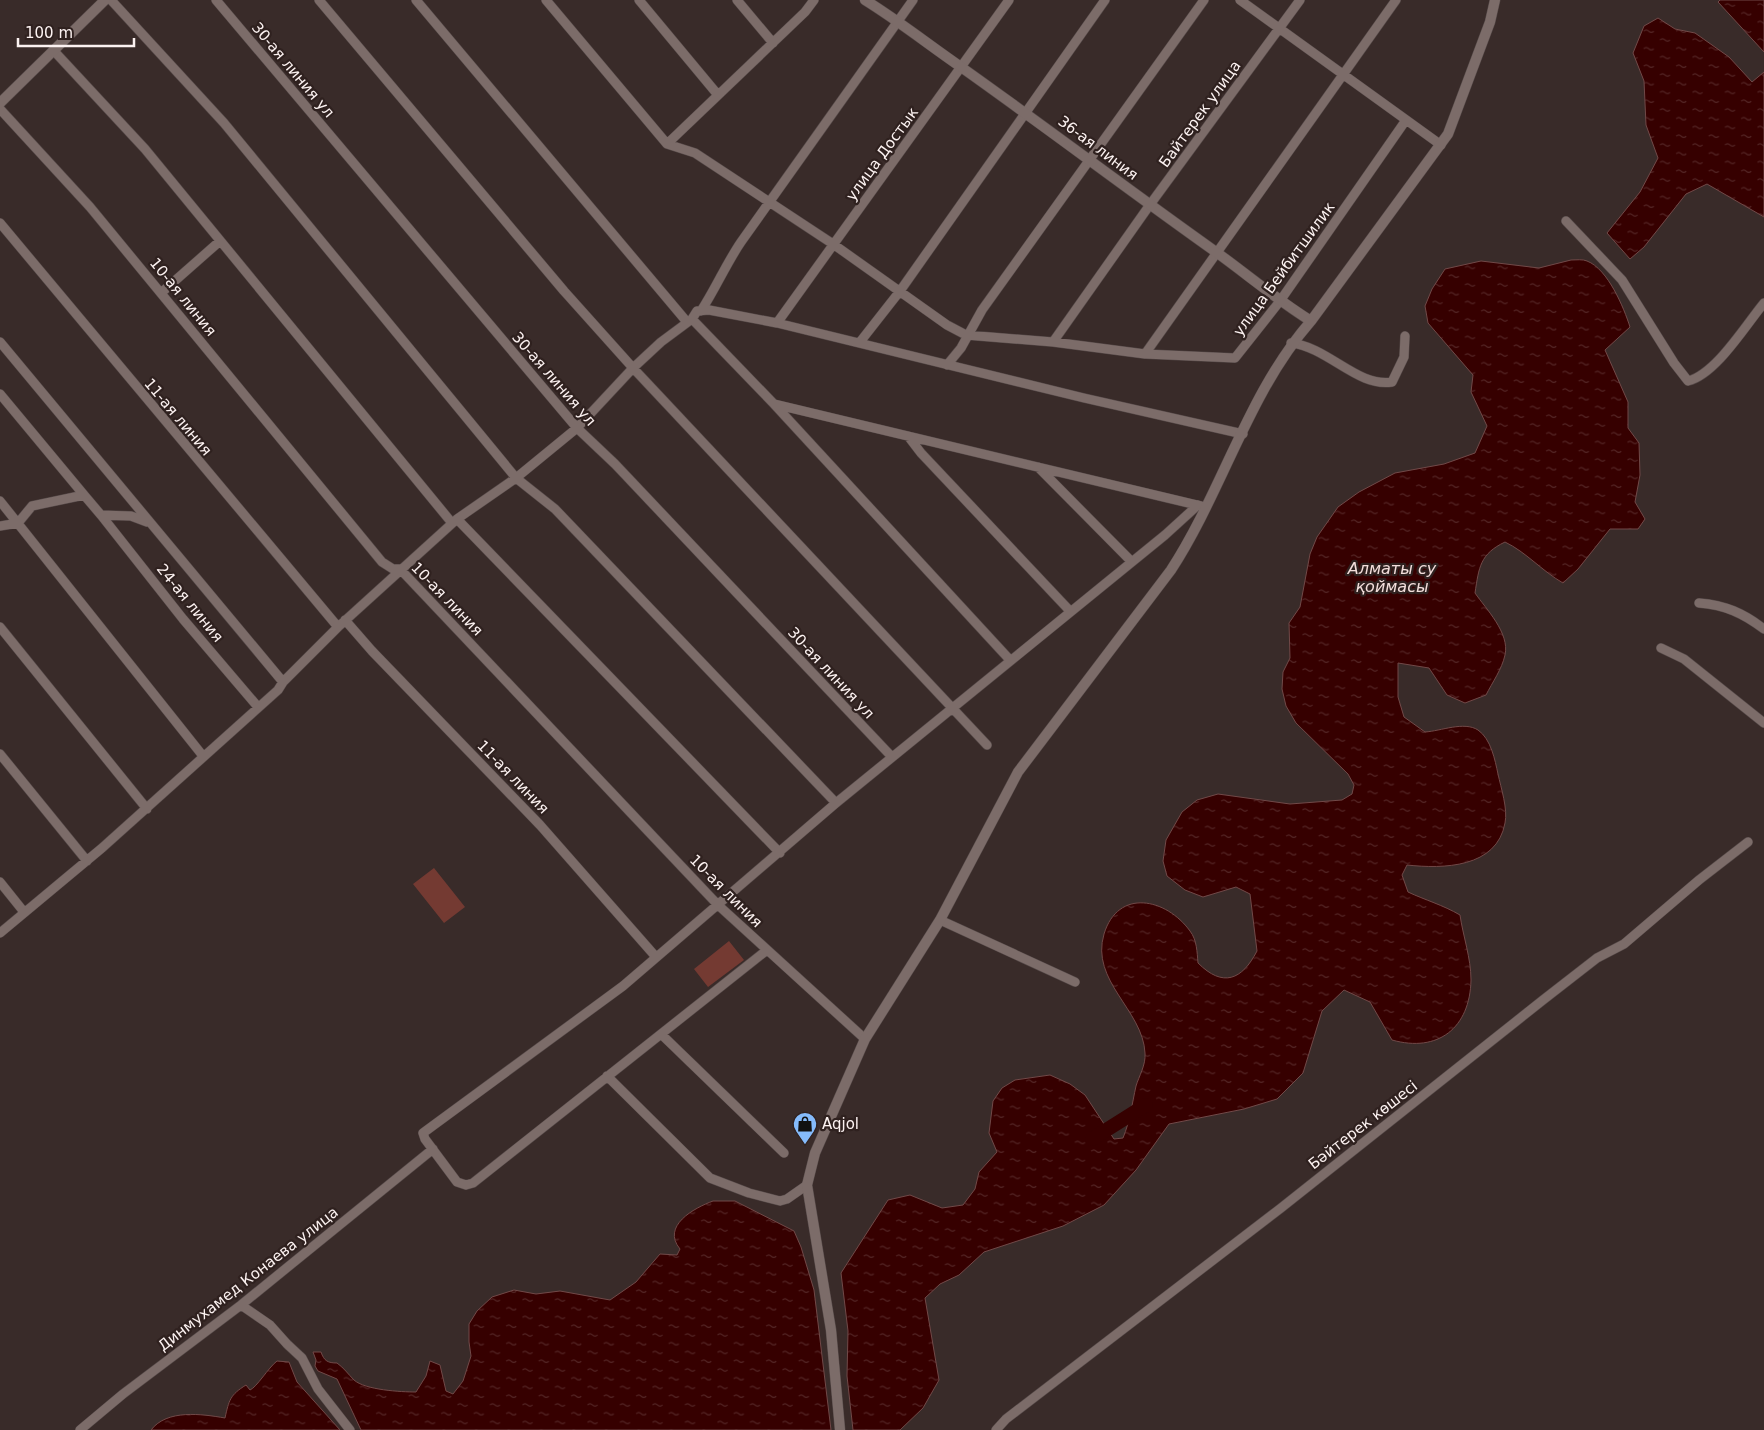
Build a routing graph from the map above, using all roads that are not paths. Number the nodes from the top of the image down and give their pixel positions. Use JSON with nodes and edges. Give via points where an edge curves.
{"nodes":[{"id":1,"x":105,"y":0,"type":"edge"},
{"id":2,"x":111,"y":0,"type":"edge"},
{"id":3,"x":216,"y":0,"type":"edge"},
{"id":4,"x":319,"y":0,"type":"edge"},
{"id":5,"x":416,"y":0,"type":"edge"},
{"id":6,"x":546,"y":0,"type":"edge"},
{"id":7,"x":639,"y":0,"type":"edge"},
{"id":8,"x":737,"y":0,"type":"edge"},
{"id":9,"x":814,"y":0,"type":"edge"},
{"id":10,"x":865,"y":0,"type":"edge"},
{"id":11,"x":913,"y":0,"type":"edge"},
{"id":12,"x":1009,"y":0,"type":"edge"},
{"id":13,"x":1105,"y":0,"type":"edge"},
{"id":14,"x":1204,"y":0,"type":"edge"},
{"id":15,"x":1240,"y":0,"type":"edge"},
{"id":16,"x":1300,"y":0,"type":"edge"},
{"id":17,"x":1396,"y":0,"type":"edge"},
{"id":18,"x":1495,"y":0,"type":"edge"},
{"id":19,"x":898,"y":20,"type":"junction"},
{"id":20,"x":1279,"y":30,"type":"junction"},
{"id":21,"x":773,"y":43,"type":"junction"},
{"id":22,"x":54,"y":50,"type":"junction"},
{"id":23,"x":960,"y":67,"type":"junction"},
{"id":24,"x":1343,"y":75,"type":"junction"},
{"id":25,"x":718,"y":95,"type":"junction"},
{"id":26,"x":0,"y":103,"type":"edge"},
{"id":27,"x":0,"y":109,"type":"edge"},
{"id":28,"x":1025,"y":111,"type":"junction"},
{"id":29,"x":1406,"y":120,"type":"junction"},
{"id":30,"x":667,"y":144,"type":"junction"},
{"id":31,"x":1441,"y":145,"type":"junction"},
{"id":32,"x":1089,"y":160,"type":"junction"},
{"id":33,"x":768,"y":202,"type":"junction"},
{"id":34,"x":1149,"y":206,"type":"junction"},
{"id":35,"x":1566,"y":221,"type":"dead end"},
{"id":36,"x":0,"y":223,"type":"edge"},
{"id":37,"x":220,"y":241,"type":"junction"},
{"id":38,"x":833,"y":244,"type":"junction"},
{"id":39,"x":1217,"y":253,"type":"junction"},
{"id":40,"x":900,"y":291,"type":"junction"},
{"id":41,"x":161,"y":293,"type":"junction"},
{"id":42,"x":1280,"y":301,"type":"junction"},
{"id":43,"x":1764,"y":303,"type":"edge"},
{"id":44,"x":702,"y":311,"type":"junction"},
{"id":45,"x":689,"y":320,"type":"junction"},
{"id":46,"x":1311,"y":321,"type":"junction"},
{"id":47,"x":778,"y":323,"type":"junction"},
{"id":48,"x":966,"y":335,"type":"junction"},
{"id":49,"x":1405,"y":336,"type":"dead end"},
{"id":50,"x":0,"y":342,"type":"edge"},
{"id":51,"x":860,"y":342,"type":"junction"},
{"id":52,"x":1054,"y":342,"type":"junction"},
{"id":53,"x":1291,"y":343,"type":"junction"},
{"id":54,"x":1145,"y":354,"type":"junction"},
{"id":55,"x":947,"y":365,"type":"junction"},
{"id":56,"x":633,"y":368,"type":"junction"},
{"id":57,"x":0,"y":394,"type":"edge"},
{"id":58,"x":774,"y":404,"type":"junction"},
{"id":59,"x":577,"y":428,"type":"junction"},
{"id":60,"x":1243,"y":434,"type":"junction"},
{"id":61,"x":908,"y":436,"type":"junction"},
{"id":62,"x":1038,"y":467,"type":"junction"},
{"id":63,"x":516,"y":478,"type":"junction"},
{"id":64,"x":84,"y":494,"type":"junction"},
{"id":65,"x":0,"y":502,"type":"edge"},
{"id":66,"x":1202,"y":507,"type":"junction"},
{"id":67,"x":101,"y":515,"type":"junction"},
{"id":68,"x":455,"y":521,"type":"junction"},
{"id":69,"x":148,"y":522,"type":"junction"},
{"id":70,"x":18,"y":523,"type":"junction"},
{"id":71,"x":0,"y":526,"type":"edge"},
{"id":72,"x":1131,"y":561,"type":"junction"},
{"id":73,"x":400,"y":569,"type":"junction"},
{"id":74,"x":1699,"y":603,"type":"dead end"},
{"id":75,"x":1070,"y":611,"type":"junction"},
{"id":76,"x":345,"y":620,"type":"junction"},
{"id":77,"x":0,"y":627,"type":"edge"},
{"id":78,"x":338,"y":627,"type":"junction"},
{"id":79,"x":1764,"y":629,"type":"edge"},
{"id":80,"x":1661,"y":648,"type":"dead end"},
{"id":81,"x":1010,"y":660,"type":"junction"},
{"id":82,"x":283,"y":682,"type":"junction"},
{"id":83,"x":258,"y":707,"type":"junction"},
{"id":84,"x":953,"y":709,"type":"junction"},
{"id":85,"x":1764,"y":723,"type":"edge"},
{"id":86,"x":987,"y":745,"type":"dead end"},
{"id":87,"x":0,"y":754,"type":"edge"},
{"id":88,"x":203,"y":756,"type":"junction"},
{"id":89,"x":892,"y":757,"type":"junction"},
{"id":90,"x":836,"y":803,"type":"junction"},
{"id":91,"x":147,"y":809,"type":"junction"},
{"id":92,"x":1748,"y":842,"type":"dead end"},
{"id":93,"x":780,"y":854,"type":"junction"},
{"id":94,"x":87,"y":861,"type":"junction"},
{"id":95,"x":0,"y":882,"type":"edge"},
{"id":96,"x":718,"y":905,"type":"junction"},
{"id":97,"x":24,"y":912,"type":"junction"},
{"id":98,"x":940,"y":920,"type":"junction"},
{"id":99,"x":0,"y":933,"type":"edge"},
{"id":100,"x":767,"y":950,"type":"junction"},
{"id":101,"x":656,"y":957,"type":"junction"},
{"id":102,"x":1075,"y":982,"type":"dead end"},
{"id":103,"x":661,"y":1034,"type":"junction"},
{"id":104,"x":864,"y":1038,"type":"junction"},
{"id":105,"x":607,"y":1076,"type":"junction"},
{"id":106,"x":433,"y":1149,"type":"junction"},
{"id":107,"x":784,"y":1153,"type":"dead end"},
{"id":108,"x":807,"y":1184,"type":"junction"},
{"id":109,"x":241,"y":1305,"type":"junction"},
{"id":110,"x":80,"y":1430,"type":"edge"},
{"id":111,"x":350,"y":1430,"type":"edge"},
{"id":112,"x":840,"y":1430,"type":"edge"},
{"id":113,"x":996,"y":1430,"type":"edge"}],
"edges":[{"from":1,"to":22,"type":"street"},
{"from":2,"to":63,"type":"street","via":[[224,123]]},
{"from":3,"to":59,"type":"street","name":"30-ая линия ул"},
{"from":4,"to":56,"type":"street","via":[[564,291]]},
{"from":5,"to":45,"type":"street"},
{"from":6,"to":30,"type":"street"},
{"from":7,"to":25,"type":"street"},
{"from":8,"to":21,"type":"street"},
{"from":9,"to":21,"type":"street"},
{"from":10,"to":19,"type":"street","name":"36-ая линия"},
{"from":11,"to":19,"type":"street"},
{"from":12,"to":23,"type":"street","name":"улица Достык"},
{"from":13,"to":28,"type":"street"},
{"from":14,"to":32,"type":"street"},
{"from":15,"to":20,"type":"street"},
{"from":16,"to":20,"type":"street","name":"Байтерек улица"},
{"from":17,"to":24,"type":"street"},
{"from":18,"to":31,"type":"street","via":[[1490,22]]},
{"from":19,"to":23,"type":"street","name":"36-ая линия"},
{"from":19,"to":33,"type":"street"},
{"from":20,"to":24,"type":"street"},
{"from":20,"to":34,"type":"street","name":"Байтерек улица"},
{"from":21,"to":25,"type":"street"},
{"from":22,"to":26,"type":"street"},
{"from":22,"to":37,"type":"street","via":[[145,149]]},
{"from":23,"to":28,"type":"street","name":"36-ая линия"},
{"from":23,"to":38,"type":"street","name":"улица Достык","via":[[910,141]]},
{"from":24,"to":29,"type":"street"},
{"from":24,"to":39,"type":"street"},
{"from":25,"to":30,"type":"street"},
{"from":27,"to":41,"type":"street","name":"10-ая линия","via":[[90,207]]},
{"from":28,"to":32,"type":"street","name":"36-ая линия"},
{"from":28,"to":40,"type":"street"},
{"from":29,"to":31,"type":"street"},
{"from":29,"to":42,"type":"street","name":"улица Бейбитшилик"},
{"from":30,"to":33,"type":"street","via":[[695,153]]},
{"from":31,"to":46,"type":"street"},
{"from":32,"to":34,"type":"street","name":"36-ая линия"},
{"from":32,"to":48,"type":"street"},
{"from":33,"to":38,"type":"street"},
{"from":33,"to":44,"type":"street","via":[[722,273]]},
{"from":34,"to":39,"type":"street","name":"36-ая линия"},
{"from":34,"to":52,"type":"street","name":"Байтерек улица"},
{"from":35,"to":43,"type":"street","via":[[1622,280],[1688,381],[1698,379],[1711,369]]},
{"from":36,"to":78,"type":"street","name":"11-ая линия"},
{"from":37,"to":41,"type":"street"},
{"from":37,"to":68,"type":"street"},
{"from":38,"to":40,"type":"street"},
{"from":38,"to":47,"type":"street","name":"улица Достык"},
{"from":39,"to":42,"type":"street","name":"36-ая линия"},
{"from":39,"to":54,"type":"street"},
{"from":40,"to":48,"type":"street"},
{"from":40,"to":51,"type":"street"},
{"from":41,"to":73,"type":"street","name":"10-ая линия","via":[[382,562],[393,569]]},
{"from":42,"to":46,"type":"street","name":"36-ая линия"},
{"from":42,"to":54,"type":"street","name":"улица Бейбитшилик","via":[[1234,358]]},
{"from":44,"to":45,"type":"street","via":[[697,311]]},
{"from":44,"to":47,"type":"street"},
{"from":45,"to":56,"type":"street"},
{"from":45,"to":58,"type":"street"},
{"from":46,"to":53,"type":"street"},
{"from":47,"to":51,"type":"street"},
{"from":48,"to":52,"type":"street"},
{"from":48,"to":55,"type":"street","via":[[961,348]]},
{"from":49,"to":53,"type":"street","via":[[1404,357],[1392,382],[1380,384],[1322,352]]},
{"from":50,"to":69,"type":"street"},
{"from":51,"to":55,"type":"street"},
{"from":52,"to":54,"type":"street"},
{"from":53,"to":60,"type":"street","via":[[1268,380]]},
{"from":55,"to":60,"type":"street"},
{"from":56,"to":59,"type":"street"},
{"from":56,"to":84,"type":"street"},
{"from":57,"to":64,"type":"street"},
{"from":58,"to":61,"type":"street"},
{"from":58,"to":81,"type":"street"},
{"from":59,"to":63,"type":"street"},
{"from":59,"to":89,"type":"street","name":"30-ая линия ул","via":[[616,464]]},
{"from":60,"to":66,"type":"street"},
{"from":61,"to":62,"type":"street"},
{"from":61,"to":75,"type":"street"},
{"from":62,"to":66,"type":"street"},
{"from":62,"to":72,"type":"street"},
{"from":63,"to":68,"type":"street"},
{"from":63,"to":90,"type":"street","via":[[562,516]]},
{"from":64,"to":67,"type":"street","name":"24-ая линия"},
{"from":64,"to":70,"type":"street","via":[[32,506]]},
{"from":65,"to":70,"type":"street"},
{"from":66,"to":72,"type":"street"},
{"from":66,"to":98,"type":"street","via":[[1171,570],[1018,772]]},
{"from":67,"to":69,"type":"street","via":[[130,516]]},
{"from":67,"to":83,"type":"street","name":"24-ая линия"},
{"from":68,"to":73,"type":"street"},
{"from":68,"to":93,"type":"street"},
{"from":69,"to":82,"type":"street"},
{"from":70,"to":71,"type":"street"},
{"from":70,"to":88,"type":"street"},
{"from":72,"to":75,"type":"street"},
{"from":73,"to":76,"type":"street"},
{"from":73,"to":96,"type":"street","name":"10-ая линия"},
{"from":74,"to":79,"type":"street","via":[[1739,612]]},
{"from":75,"to":81,"type":"street"},
{"from":76,"to":78,"type":"street"},
{"from":76,"to":101,"type":"street","name":"11-ая линия","via":[[540,825]]},
{"from":77,"to":91,"type":"street"},
{"from":78,"to":82,"type":"street"},
{"from":80,"to":85,"type":"street","via":[[1684,659]]},
{"from":81,"to":84,"type":"street"},
{"from":82,"to":83,"type":"street"},
{"from":83,"to":88,"type":"street"},
{"from":84,"to":86,"type":"street"},
{"from":84,"to":89,"type":"street"},
{"from":87,"to":94,"type":"street"},
{"from":88,"to":91,"type":"street"},
{"from":89,"to":90,"type":"street"},
{"from":90,"to":93,"type":"street"},
{"from":91,"to":94,"type":"street"},
{"from":92,"to":113,"type":"street","name":"Бәйтерек көшесі","via":[[1624,944],[1597,958]]},
{"from":93,"to":96,"type":"street"},
{"from":94,"to":97,"type":"street"},
{"from":95,"to":97,"type":"street"},
{"from":96,"to":100,"type":"street","name":"10-ая линия"},
{"from":96,"to":101,"type":"street"},
{"from":97,"to":99,"type":"street"},
{"from":98,"to":102,"type":"street"},
{"from":98,"to":104,"type":"street"},
{"from":100,"to":103,"type":"street"},
{"from":100,"to":104,"type":"street","name":"10-ая линия"},
{"from":101,"to":106,"type":"street","via":[[622,986],[423,1133]]},
{"from":103,"to":105,"type":"street"},
{"from":103,"to":107,"type":"street"},
{"from":104,"to":108,"type":"street","via":[[815,1153]]},
{"from":105,"to":106,"type":"street","via":[[473,1183],[457,1182]]},
{"from":105,"to":108,"type":"street","via":[[710,1178],[780,1201]]},
{"from":106,"to":109,"type":"street","name":"Динмухамед Конаева улица"},
{"from":108,"to":112,"type":"street","via":[[832,1330]]},
{"from":109,"to":110,"type":"street","name":"Динмухамед Конаева улица"},
{"from":109,"to":111,"type":"street","via":[[270,1325],[302,1358],[318,1389]]}]}
